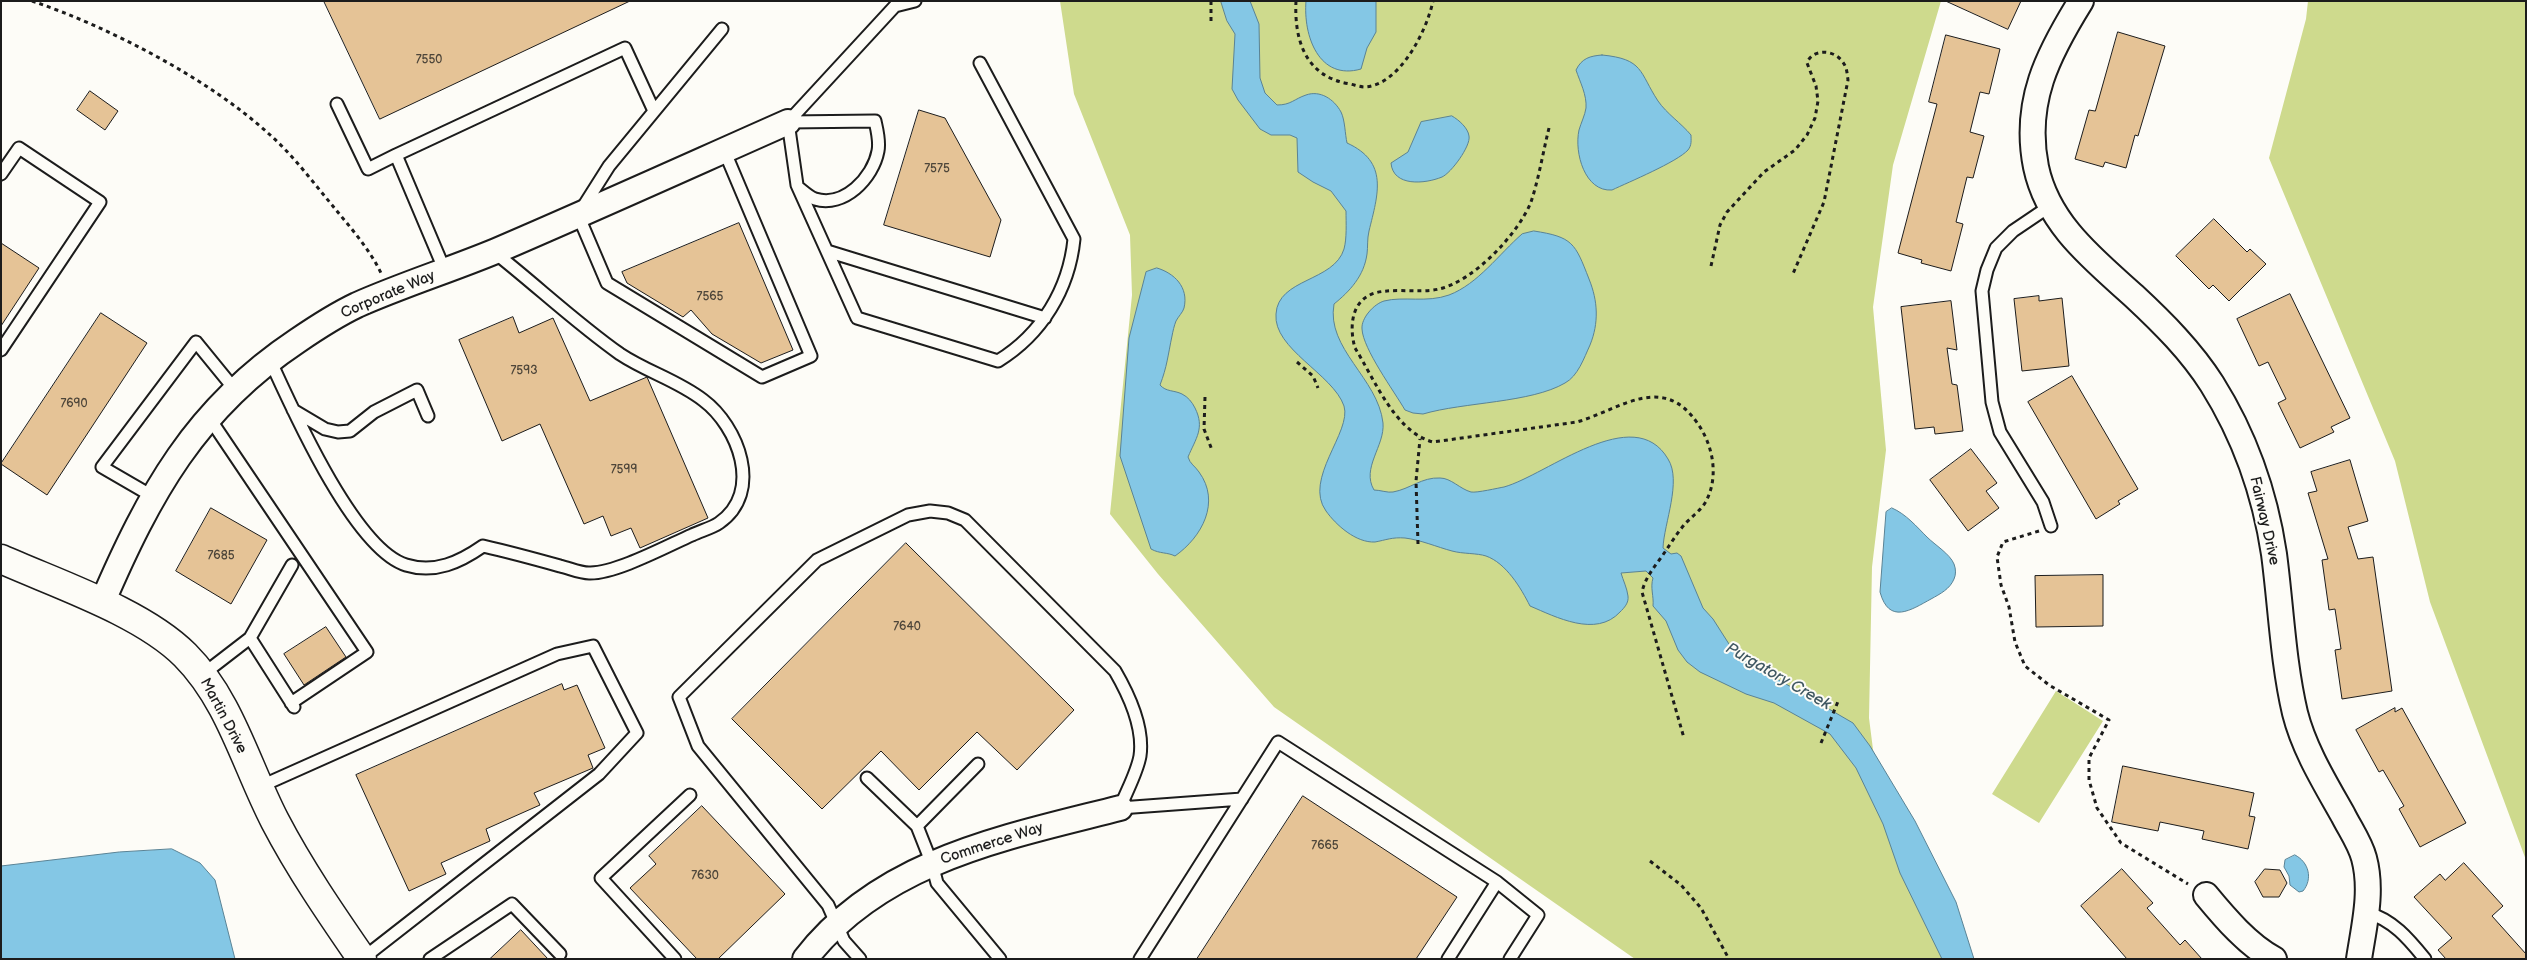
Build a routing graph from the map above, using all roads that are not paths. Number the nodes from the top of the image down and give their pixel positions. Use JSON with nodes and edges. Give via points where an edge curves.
{"nodes":[{"id":1,"x":915,"y":1,"type":"edge"},
{"id":2,"x":2081,"y":1,"type":"edge"},
{"id":3,"x":894,"y":3,"type":"edge"},
{"id":4,"x":722,"y":29,"type":"dead end"},
{"id":5,"x":980,"y":63,"type":"dead end"},
{"id":6,"x":337,"y":104,"type":"dead end"},
{"id":7,"x":654,"y":111,"type":"junction"},
{"id":8,"x":788,"y":122,"type":"junction"},
{"id":9,"x":724,"y":150,"type":"junction"},
{"id":10,"x":396,"y":155,"type":"junction"},
{"id":11,"x":1,"y":174,"type":"edge"},
{"id":12,"x":797,"y":185,"type":"junction"},
{"id":13,"x":2050,"y":206,"type":"junction"},
{"id":14,"x":578,"y":214,"type":"junction"},
{"id":15,"x":827,"y":251,"type":"junction"},
{"id":16,"x":494,"y":252,"type":"junction"},
{"id":17,"x":445,"y":271,"type":"junction"},
{"id":18,"x":1045,"y":318,"type":"junction"},
{"id":19,"x":1,"y":350,"type":"edge"},
{"id":20,"x":270,"y":360,"type":"junction"},
{"id":21,"x":236,"y":390,"type":"junction"},
{"id":22,"x":293,"y":410,"type":"junction"},
{"id":23,"x":208,"y":416,"type":"junction"},
{"id":24,"x":428,"y":416,"type":"dead end"},
{"id":25,"x":152,"y":496,"type":"junction"},
{"id":26,"x":2051,"y":526,"type":"road end"},
{"id":27,"x":1,"y":559,"type":"edge"},
{"id":28,"x":292,"y":565,"type":"dead end"},
{"id":29,"x":102,"y":604,"type":"junction"},
{"id":30,"x":250,"y":638,"type":"junction"},
{"id":31,"x":202,"y":674,"type":"junction"},
{"id":32,"x":978,"y":764,"type":"dead end"},
{"id":33,"x":867,"y":778,"type":"dead end"},
{"id":34,"x":259,"y":787,"type":"junction"},
{"id":35,"x":690,"y":795,"type":"dead end"},
{"id":36,"x":1242,"y":799,"type":"junction"},
{"id":37,"x":1120,"y":808,"type":"junction"},
{"id":38,"x":917,"y":826,"type":"junction"},
{"id":39,"x":932,"y":864,"type":"junction"},
{"id":40,"x":1497,"y":882,"type":"junction"},
{"id":41,"x":2206,"y":895,"type":"road end"},
{"id":42,"x":2366,"y":912,"type":"junction"},
{"id":43,"x":837,"y":924,"type":"junction"},
{"id":44,"x":560,"y":954,"type":"dead end"},
{"id":45,"x":362,"y":959,"type":"edge"},
{"id":46,"x":430,"y":959,"type":"edge"},
{"id":47,"x":675,"y":959,"type":"edge"},
{"id":48,"x":805,"y":959,"type":"edge"},
{"id":49,"x":860,"y":959,"type":"edge"},
{"id":50,"x":1000,"y":959,"type":"edge"},
{"id":51,"x":1140,"y":959,"type":"edge"},
{"id":52,"x":1448,"y":959,"type":"edge"},
{"id":53,"x":1510,"y":959,"type":"edge"},
{"id":54,"x":2274,"y":959,"type":"edge"},
{"id":55,"x":2359,"y":959,"type":"edge"},
{"id":56,"x":2425,"y":959,"type":"edge"}],
"edges":[{"from":1,"to":3,"type":"lane"},
{"from":2,"to":13,"type":"street","name":"Fairway Drive","via":[[2047,60],[2034,106],[2036,168]]},
{"from":3,"to":8,"type":"lane"},
{"from":4,"to":7,"type":"lane"},
{"from":5,"to":18,"type":"lane","via":[[1074,239],[1072,264]]},
{"from":6,"to":10,"type":"lane","via":[[368,169]]},
{"from":7,"to":10,"type":"lane","via":[[625,48]]},
{"from":7,"to":14,"type":"lane","via":[[609,166]]},
{"from":8,"to":9,"type":"street","name":"Corporate Way"},
{"from":8,"to":12,"type":"lane"},
{"from":8,"to":12,"type":"lane","via":[[875,121],[878,135],[874,164],[856,189],[826,201],[812,199]]},
{"from":9,"to":14,"type":"street","name":"Corporate Way"},
{"from":9,"to":14,"type":"lane","via":[[811,356],[762,377],[607,283]]},
{"from":10,"to":17,"type":"lane"},
{"from":11,"to":19,"type":"lane","via":[[19,148],[100,202]]},
{"from":12,"to":15,"type":"lane"},
{"from":13,"to":26,"type":"lane","via":[[2013,231],[1996,248],[1982,291],[1992,402],[2000,432],[2043,502]]},
{"from":13,"to":42,"type":"street","name":"Fairway Drive","via":[[2076,243],[2176,336],[2212,383],[2241,437],[2261,492],[2273,551],[2296,714],[2310,754],[2364,858],[2368,881]]},
{"from":14,"to":16,"type":"street","name":"Corporate Way"},
{"from":15,"to":18,"type":"lane"},
{"from":15,"to":18,"type":"lane","via":[[857,318],[998,361],[1016,350]]},
{"from":16,"to":17,"type":"street","name":"Corporate Way"},
{"from":16,"to":22,"type":"lane","via":[[620,354],[676,382],[705,401],[722,419],[739,450],[744,475],[732,509],[720,522],[620,566],[590,573],[483,546],[449,566],[405,565],[383,550],[357,521],[314,454]]},
{"from":17,"to":20,"type":"street","name":"Corporate Way","via":[[342,313]]},
{"from":20,"to":21,"type":"street","name":"Corporate Way"},
{"from":20,"to":22,"type":"lane"},
{"from":21,"to":23,"type":"street","name":"Corporate Way"},
{"from":21,"to":25,"type":"lane","via":[[196,342],[102,467]]},
{"from":22,"to":24,"type":"lane","via":[[325,429],[350,431],[374,412],[416,390]]},
{"from":23,"to":25,"type":"street","name":"Corporate Way"},
{"from":23,"to":30,"type":"lane","via":[[367,652],[293,705]]},
{"from":25,"to":29,"type":"street","name":"Corporate Way","via":[[125,548]]},
{"from":27,"to":29,"type":"street","name":"Martin Drive"},
{"from":28,"to":30,"type":"lane"},
{"from":29,"to":31,"type":"street","name":"Martin Drive","via":[[153,630],[184,654]]},
{"from":30,"to":31,"type":"lane"},
{"from":31,"to":34,"type":"street","name":"Martin Drive","via":[[230,722]]},
{"from":32,"to":38,"type":"lane"},
{"from":33,"to":38,"type":"lane"},
{"from":34,"to":45,"type":"street","name":"Martin Drive","via":[[319,896]]},
{"from":34,"to":45,"type":"lane","via":[[557,654],[594,646],[637,733],[599,774]]},
{"from":35,"to":47,"type":"lane","via":[[601,878]]},
{"from":36,"to":37,"type":"lane"},
{"from":36,"to":40,"type":"lane","via":[[1278,742]]},
{"from":36,"to":51,"type":"lane"},
{"from":37,"to":39,"type":"street","name":"Commerce Way","via":[[978,846]]},
{"from":37,"to":43,"type":"lane","via":[[1140,757],[1139,735],[1125,689],[1115,671],[965,520],[948,513],[930,511],[908,515],[817,560],[679,697],[698,746],[828,905]]},
{"from":38,"to":39,"type":"lane"},
{"from":39,"to":43,"type":"street","name":"Commerce Way","via":[[906,875]]},
{"from":39,"to":50,"type":"lane","via":[[937,883]]},
{"from":40,"to":52,"type":"lane"},
{"from":40,"to":53,"type":"lane","via":[[1538,915]]},
{"from":41,"to":54,"type":"street","via":[[2225,918]]},
{"from":42,"to":55,"type":"street","name":"Fairway Drive"},
{"from":42,"to":56,"type":"lane","via":[[2381,916],[2405,934]]},
{"from":43,"to":48,"type":"street","name":"Commerce Way"},
{"from":43,"to":49,"type":"lane","via":[[844,941]]},
{"from":44,"to":46,"type":"lane","via":[[512,904]]}]}
